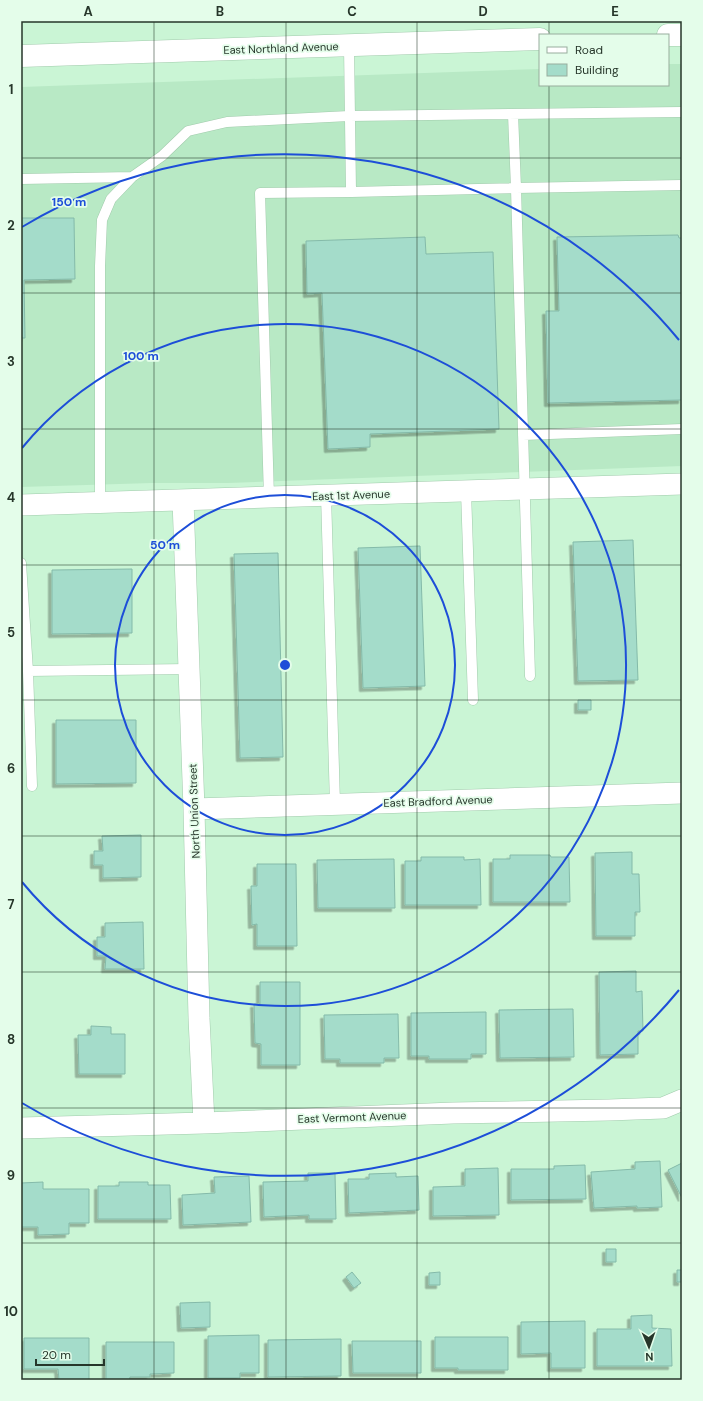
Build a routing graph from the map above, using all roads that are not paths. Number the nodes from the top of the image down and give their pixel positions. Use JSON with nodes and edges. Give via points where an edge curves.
{"nodes":[{"id":1,"x":682,"y":34,"type":"edge"},
{"id":2,"x":669,"y":35,"type":"edge"},
{"id":3,"x":539,"y":40,"type":"edge"},
{"id":4,"x":349,"y":46,"type":"junction"},
{"id":5,"x":21,"y":56,"type":"edge"},
{"id":6,"x":682,"y":112,"type":"edge"},
{"id":7,"x":513,"y":114,"type":"junction"},
{"id":8,"x":349,"y":116,"type":"junction"},
{"id":9,"x":132,"y":177,"type":"junction"},
{"id":10,"x":21,"y":179,"type":"edge"},
{"id":11,"x":682,"y":185,"type":"edge"},
{"id":12,"x":516,"y":188,"type":"junction"},
{"id":13,"x":351,"y":192,"type":"junction"},
{"id":14,"x":682,"y":429,"type":"edge"},
{"id":15,"x":523,"y":435,"type":"junction"},
{"id":16,"x":682,"y":484,"type":"edge"},
{"id":17,"x":524,"y":489,"type":"junction"},
{"id":18,"x":466,"y":491,"type":"junction"},
{"id":19,"x":326,"y":496,"type":"junction"},
{"id":20,"x":269,"y":498,"type":"junction"},
{"id":21,"x":183,"y":500,"type":"junction"},
{"id":22,"x":100,"y":503,"type":"junction"},
{"id":23,"x":21,"y":505,"type":"edge"},
{"id":24,"x":21,"y":563,"type":"edge"},
{"id":25,"x":189,"y":669,"type":"junction"},
{"id":26,"x":28,"y":671,"type":"junction"},
{"id":27,"x":530,"y":676,"type":"dead end"},
{"id":28,"x":474,"y":700,"type":"dead end"},
{"id":29,"x":32,"y":786,"type":"dead end"},
{"id":30,"x":682,"y":792,"type":"edge"},
{"id":31,"x":335,"y":804,"type":"junction"},
{"id":32,"x":194,"y":809,"type":"junction"},
{"id":33,"x":682,"y":1100,"type":"edge"},
{"id":34,"x":204,"y":1122,"type":"junction"},
{"id":35,"x":21,"y":1128,"type":"edge"}],
"edges":[{"from":1,"to":2,"type":"main road"},
{"from":3,"to":4,"type":"main road","name":"East Northland Avenue"},
{"from":4,"to":5,"type":"main road","name":"East Northland Avenue"},
{"from":4,"to":8,"type":"lane"},
{"from":6,"to":7,"type":"lane"},
{"from":7,"to":8,"type":"lane"},
{"from":7,"to":12,"type":"lane"},
{"from":8,"to":9,"type":"lane","via":[[227,122],[188,131],[162,156]]},
{"from":8,"to":13,"type":"lane"},
{"from":9,"to":10,"type":"lane"},
{"from":9,"to":22,"type":"lane","via":[[112,199],[102,220]]},
{"from":11,"to":12,"type":"lane"},
{"from":12,"to":13,"type":"lane"},
{"from":12,"to":15,"type":"lane"},
{"from":13,"to":20,"type":"lane","via":[[260,193]]},
{"from":14,"to":15,"type":"lane"},
{"from":15,"to":17,"type":"lane"},
{"from":16,"to":17,"type":"street","name":"East 1st Avenue"},
{"from":17,"to":18,"type":"street","name":"East 1st Avenue"},
{"from":17,"to":27,"type":"lane"},
{"from":18,"to":19,"type":"street","name":"East 1st Avenue"},
{"from":18,"to":28,"type":"lane"},
{"from":19,"to":20,"type":"street","name":"East 1st Avenue"},
{"from":19,"to":31,"type":"lane"},
{"from":20,"to":21,"type":"street","name":"East 1st Avenue"},
{"from":21,"to":22,"type":"street","name":"East 1st Avenue"},
{"from":21,"to":25,"type":"street","name":"North Union Street"},
{"from":22,"to":23,"type":"street","name":"East 1st Avenue"},
{"from":24,"to":26,"type":"lane"},
{"from":25,"to":26,"type":"lane"},
{"from":25,"to":32,"type":"street","name":"North Union Street"},
{"from":26,"to":29,"type":"lane"},
{"from":30,"to":31,"type":"street","name":"East Bradford Avenue"},
{"from":31,"to":32,"type":"street","name":"East Bradford Avenue"},
{"from":32,"to":34,"type":"street","name":"North Union Street"},
{"from":33,"to":34,"type":"street","name":"East Vermont Avenue","via":[[663,1108]]},
{"from":34,"to":35,"type":"street","name":"East Vermont Avenue"}]}
